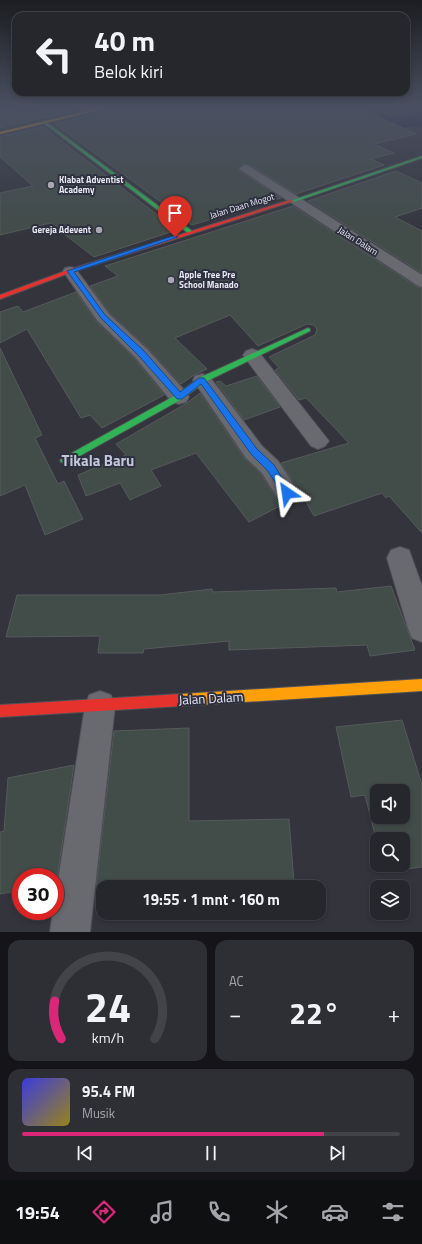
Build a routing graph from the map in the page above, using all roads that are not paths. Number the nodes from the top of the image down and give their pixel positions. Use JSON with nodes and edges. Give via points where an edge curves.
{"nodes":[{"id":1,"x":83,"y":150,"type":"edge"},
{"id":2,"x":422,"y":157,"type":"edge"},
{"id":3,"x":245,"y":168,"type":"dead end"},
{"id":4,"x":294,"y":200,"type":"junction"},
{"id":5,"x":190,"y":232,"type":"junction"},
{"id":6,"x":70,"y":271,"type":"junction"},
{"id":7,"x":422,"y":282,"type":"edge"},
{"id":8,"x":0,"y":297,"type":"edge"},
{"id":9,"x":308,"y":330,"type":"dead end"},
{"id":10,"x":252,"y":355,"type":"junction"},
{"id":11,"x":202,"y":380,"type":"junction"},
{"id":12,"x":179,"y":397,"type":"junction"},
{"id":13,"x":318,"y":441,"type":"dead end"},
{"id":14,"x":64,"y":461,"type":"dead end"},
{"id":15,"x":287,"y":493,"type":"dead end"},
{"id":16,"x":400,"y":558,"type":"dead end"},
{"id":17,"x":422,"y":628,"type":"edge"},
{"id":18,"x":422,"y":685,"type":"edge"},
{"id":19,"x":100,"y":706,"type":"junction"},
{"id":20,"x":0,"y":711,"type":"edge"},
{"id":21,"x":70,"y":932,"type":"edge"}],
"edges":[{"from":1,"to":5,"type":"street"},
{"from":2,"to":4,"type":"street","name":"Jalan Daan Mogot"},
{"from":3,"to":4,"type":"street","name":"Jalan Dalam"},
{"from":4,"to":5,"type":"street","name":"Jalan Daan Mogot"},
{"from":4,"to":7,"type":"street","name":"Jalan Dalam"},
{"from":5,"to":6,"type":"street","name":"Jalan Daan Mogot"},
{"from":6,"to":8,"type":"street","name":"Jalan Daan Mogot"},
{"from":6,"to":12,"type":"street","via":[[103,317],[141,353]]},
{"from":9,"to":10,"type":"street"},
{"from":10,"to":11,"type":"street"},
{"from":10,"to":13,"type":"street"},
{"from":11,"to":12,"type":"street"},
{"from":11,"to":15,"type":"street","via":[[254,452],[270,467]]},
{"from":12,"to":14,"type":"street"},
{"from":16,"to":17,"type":"street"},
{"from":18,"to":19,"type":"street","name":"Jalan Dalam"},
{"from":19,"to":20,"type":"street","name":"Jalan Dalam"},
{"from":19,"to":21,"type":"street"}]}
